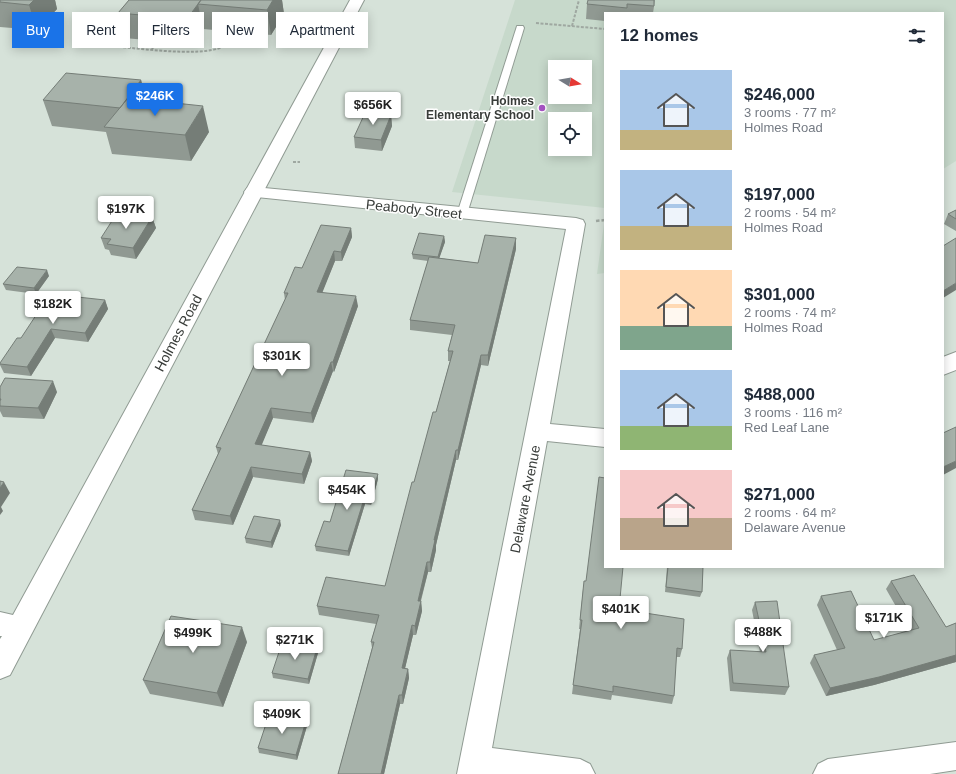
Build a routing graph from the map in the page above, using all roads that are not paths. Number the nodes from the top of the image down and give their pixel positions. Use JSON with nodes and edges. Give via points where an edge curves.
{"nodes":[{"id":1,"x":357,"y":0,"type":"edge"},
{"id":2,"x":520,"y":28,"type":"dead end"},
{"id":3,"x":253,"y":192,"type":"junction"},
{"id":4,"x":462,"y":214,"type":"junction"},
{"id":5,"x":576,"y":224,"type":"joint"},
{"id":6,"x":956,"y":360,"type":"edge"},
{"id":7,"x":944,"y":366,"type":"edge"},
{"id":8,"x":538,"y":431,"type":"junction"},
{"id":9,"x":604,"y":438,"type":"edge"},
{"id":10,"x":10,"y":626,"type":"edge"},
{"id":11,"x":0,"y":666,"type":"edge"},
{"id":12,"x":956,"y":756,"type":"edge"},
{"id":13,"x":474,"y":767,"type":"edge"},
{"id":14,"x":580,"y":774,"type":"edge"},
{"id":15,"x":828,"y":774,"type":"edge"}],
"edges":[{"from":1,"to":3,"type":"street","name":"Holmes Road"},
{"from":2,"to":4,"type":"lane"},
{"from":3,"to":4,"type":"street","name":"Peabody Street"},
{"from":3,"to":10,"type":"street","name":"Holmes Road"},
{"from":4,"to":5,"type":"street","name":"Peabody Street"},
{"from":5,"to":8,"type":"street","name":"Delaware Avenue"},
{"from":6,"to":7,"type":"street"},
{"from":8,"to":9,"type":"street"},
{"from":8,"to":13,"type":"street","name":"Delaware Avenue"},
{"from":10,"to":11,"type":"street","name":"Holmes Road"},
{"from":12,"to":15,"type":"street"},
{"from":13,"to":14,"type":"street"}]}
